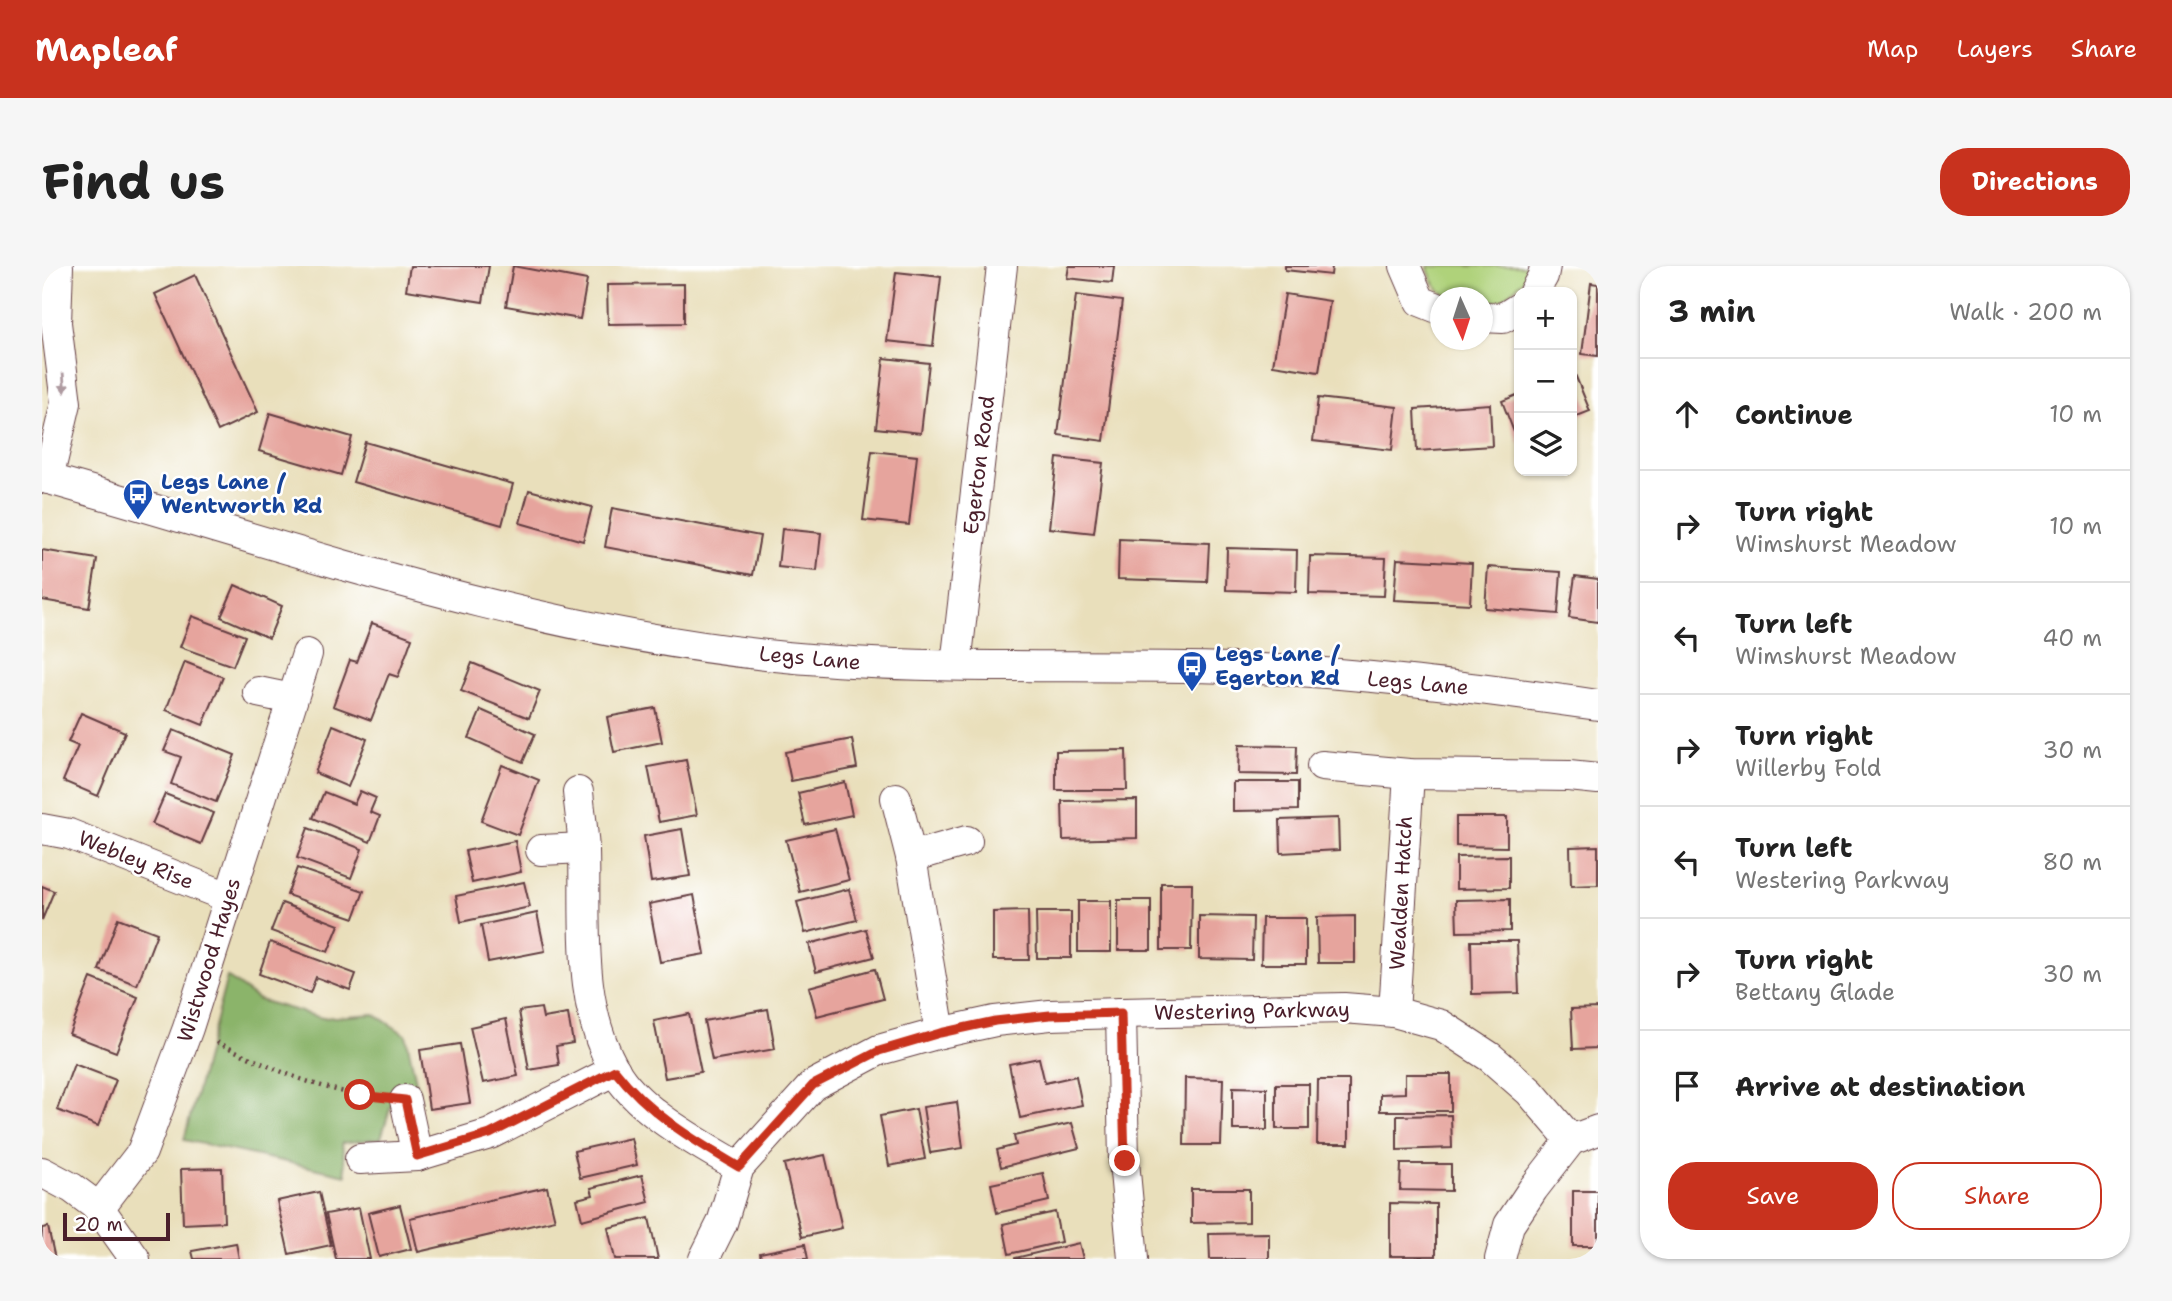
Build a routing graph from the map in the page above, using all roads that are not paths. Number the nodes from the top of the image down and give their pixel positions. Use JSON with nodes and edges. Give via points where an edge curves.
{"nodes":[{"id":1,"x":58,"y":266,"type":"edge"},
{"id":2,"x":1002,"y":266,"type":"edge"},
{"id":3,"x":1405,"y":266,"type":"edge"},
{"id":4,"x":1545,"y":266,"type":"edge"},
{"id":5,"x":1537,"y":287,"type":"edge"},
{"id":6,"x":1430,"y":305,"type":"edge"},
{"id":7,"x":1514,"y":311,"type":"edge"},
{"id":8,"x":1493,"y":318,"type":"edge"},
{"id":9,"x":45,"y":478,"type":"edge"},
{"id":10,"x":307,"y":654,"type":"dead end"},
{"id":11,"x":956,"y":665,"type":"junction"},
{"id":12,"x":258,"y":692,"type":"dead end"},
{"id":13,"x":292,"y":699,"type":"junction"},
{"id":14,"x":1598,"y":705,"type":"edge"},
{"id":15,"x":1322,"y":766,"type":"dead end"},
{"id":16,"x":1409,"y":774,"type":"junction"},
{"id":17,"x":1598,"y":779,"type":"edge"},
{"id":18,"x":578,"y":792,"type":"dead end"},
{"id":19,"x":895,"y":798,"type":"dead end"},
{"id":20,"x":42,"y":829,"type":"edge"},
{"id":21,"x":967,"y":841,"type":"dead end"},
{"id":22,"x":584,"y":848,"type":"junction"},
{"id":23,"x":541,"y":850,"type":"dead end"},
{"id":24,"x":911,"y":857,"type":"junction"},
{"id":25,"x":228,"y":897,"type":"junction"},
{"id":26,"x":1394,"y":1012,"type":"junction"},
{"id":27,"x":1121,"y":1013,"type":"junction"},
{"id":28,"x":940,"y":1033,"type":"junction"},
{"id":29,"x":615,"y":1070,"type":"junction"},
{"id":30,"x":405,"y":1100,"type":"road end"},
{"id":31,"x":1584,"y":1135,"type":"edge"},
{"id":32,"x":417,"y":1156,"type":"junction"},
{"id":33,"x":360,"y":1159,"type":"dead end"},
{"id":34,"x":739,"y":1167,"type":"junction"},
{"id":35,"x":42,"y":1172,"type":"edge"},
{"id":36,"x":99,"y":1208,"type":"junction"},
{"id":37,"x":135,"y":1259,"type":"edge"},
{"id":38,"x":704,"y":1259,"type":"edge"},
{"id":39,"x":1133,"y":1259,"type":"edge"},
{"id":40,"x":1500,"y":1259,"type":"edge"}],
"edges":[{"from":1,"to":9,"type":"street","one_way":true,"via":[[56,323],[66,403]]},
{"from":2,"to":11,"type":"street","name":"Egerton Road"},
{"from":3,"to":6,"type":"street","via":[[1420,301]]},
{"from":4,"to":5,"type":"street"},
{"from":7,"to":8,"type":"street"},
{"from":9,"to":11,"type":"street","name":"Legs Lane","via":[[433,590],[573,625],[768,656]]},
{"from":10,"to":13,"type":"street","name":"Wistwood Hayes"},
{"from":11,"to":14,"type":"street","name":"Legs Lane","via":[[1238,668],[1455,685]]},
{"from":12,"to":13,"type":"street"},
{"from":13,"to":25,"type":"street","name":"Wistwood Hayes"},
{"from":15,"to":16,"type":"street"},
{"from":16,"to":17,"type":"street"},
{"from":16,"to":26,"type":"street","name":"Wealden Hatch"},
{"from":18,"to":22,"type":"street"},
{"from":19,"to":24,"type":"street"},
{"from":20,"to":25,"type":"street","name":"Webley Rise","via":[[69,834]]},
{"from":21,"to":24,"type":"street"},
{"from":22,"to":23,"type":"street"},
{"from":22,"to":29,"type":"street","via":[[587,984],[599,1033]]},
{"from":24,"to":28,"type":"street"},
{"from":25,"to":36,"type":"street","name":"Wistwood Hayes","via":[[188,1028],[142,1153]]},
{"from":26,"to":27,"type":"street","name":"Westering Parkway","via":[[1344,1008]]},
{"from":26,"to":31,"type":"street","name":"Westering Parkway","via":[[1441,1025],[1490,1057]]},
{"from":27,"to":28,"type":"street","name":"Westering Parkway","via":[[995,1021]]},
{"from":27,"to":39,"type":"street"},
{"from":28,"to":34,"type":"street","name":"Westering Parkway","via":[[879,1051],[813,1085]]},
{"from":29,"to":32,"type":"street","via":[[490,1134]]},
{"from":29,"to":34,"type":"street","via":[[650,1108]]},
{"from":30,"to":32,"type":"street"},
{"from":31,"to":40,"type":"street","via":[[1533,1189],[1509,1225]]},
{"from":32,"to":33,"type":"street"},
{"from":34,"to":38,"type":"street","name":"Westering Parkway","via":[[722,1223]]},
{"from":35,"to":36,"type":"street"},
{"from":36,"to":37,"type":"street"}]}
